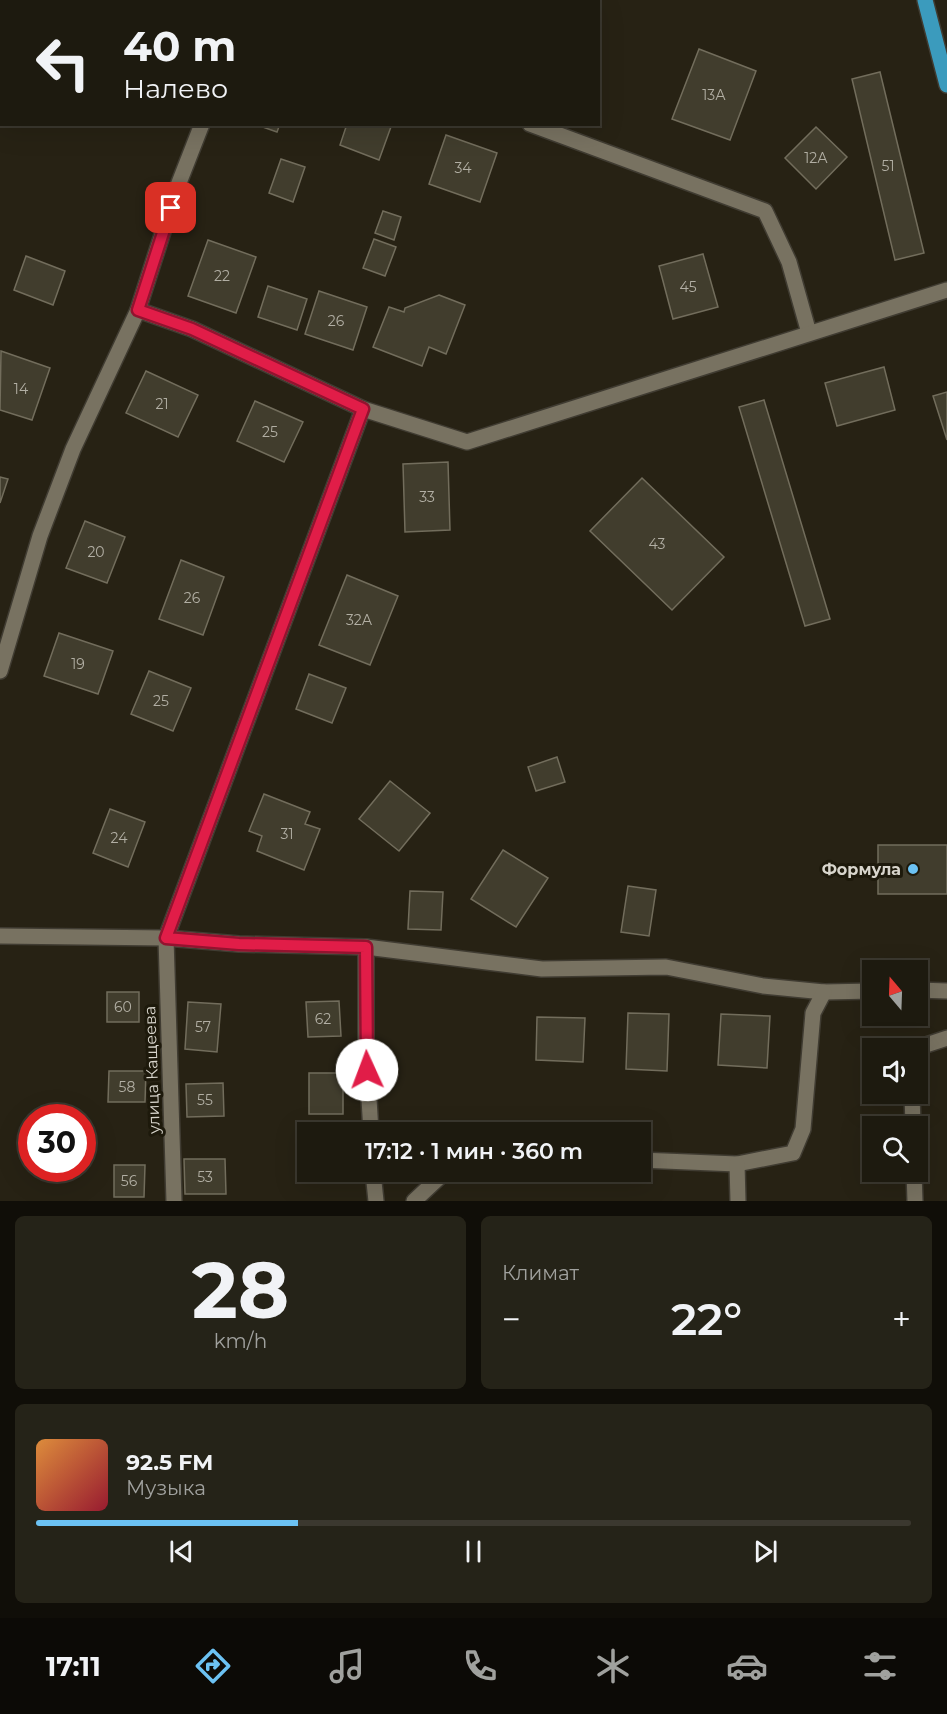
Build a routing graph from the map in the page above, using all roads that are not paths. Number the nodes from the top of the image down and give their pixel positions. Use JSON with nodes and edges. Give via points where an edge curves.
{"nodes":[{"id":1,"x":926,"y":0,"type":"edge"},
{"id":2,"x":947,"y":85,"type":"edge"},
{"id":3,"x":201,"y":126,"type":"edge"},
{"id":4,"x":535,"y":126,"type":"edge"},
{"id":5,"x":947,"y":290,"type":"edge"},
{"id":6,"x":138,"y":310,"type":"junction"},
{"id":7,"x":809,"y":333,"type":"junction"},
{"id":8,"x":363,"y":409,"type":"junction"},
{"id":9,"x":0,"y":671,"type":"edge"},
{"id":10,"x":0,"y":936,"type":"edge"},
{"id":11,"x":166,"y":938,"type":"junction"},
{"id":12,"x":366,"y":947,"type":"junction"},
{"id":13,"x":928,"y":990,"type":"edge"},
{"id":14,"x":862,"y":991,"type":"edge"},
{"id":15,"x":947,"y":991,"type":"edge"},
{"id":16,"x":824,"y":992,"type":"junction"},
{"id":17,"x":947,"y":1038,"type":"edge"},
{"id":18,"x":928,"y":1044,"type":"edge"},
{"id":19,"x":370,"y":1122,"type":"edge"},
{"id":20,"x":651,"y":1160,"type":"edge"},
{"id":21,"x":737,"y":1164,"type":"junction"},
{"id":22,"x":374,"y":1182,"type":"edge"},
{"id":23,"x":434,"y":1182,"type":"edge"},
{"id":24,"x":914,"y":1182,"type":"edge"},
{"id":25,"x":174,"y":1201,"type":"edge"},
{"id":26,"x":376,"y":1201,"type":"edge"},
{"id":27,"x":414,"y":1201,"type":"edge"},
{"id":28,"x":738,"y":1201,"type":"edge"},
{"id":29,"x":915,"y":1201,"type":"edge"}],
"edges":[{"from":1,"to":2,"type":"main road"},
{"from":3,"to":6,"type":"street"},
{"from":4,"to":7,"type":"street","via":[[765,211],[789,262]]},
{"from":5,"to":7,"type":"street"},
{"from":6,"to":8,"type":"street","via":[[192,329]]},
{"from":6,"to":9,"type":"street","via":[[73,449],[40,536]]},
{"from":7,"to":8,"type":"street","via":[[467,442]]},
{"from":8,"to":11,"type":"street"},
{"from":10,"to":11,"type":"street"},
{"from":11,"to":12,"type":"street"},
{"from":11,"to":25,"type":"street","name":"улица Кащеева"},
{"from":12,"to":16,"type":"street","via":[[542,969],[666,967],[763,986]]},
{"from":12,"to":19,"type":"street"},
{"from":13,"to":15,"type":"street"},
{"from":14,"to":16,"type":"street"},
{"from":16,"to":21,"type":"street","via":[[813,1013],[803,1129],[793,1153]]},
{"from":17,"to":18,"type":"street"},
{"from":20,"to":21,"type":"street"},
{"from":21,"to":28,"type":"street"},
{"from":22,"to":26,"type":"street"},
{"from":23,"to":27,"type":"street"},
{"from":24,"to":29,"type":"street"}]}
